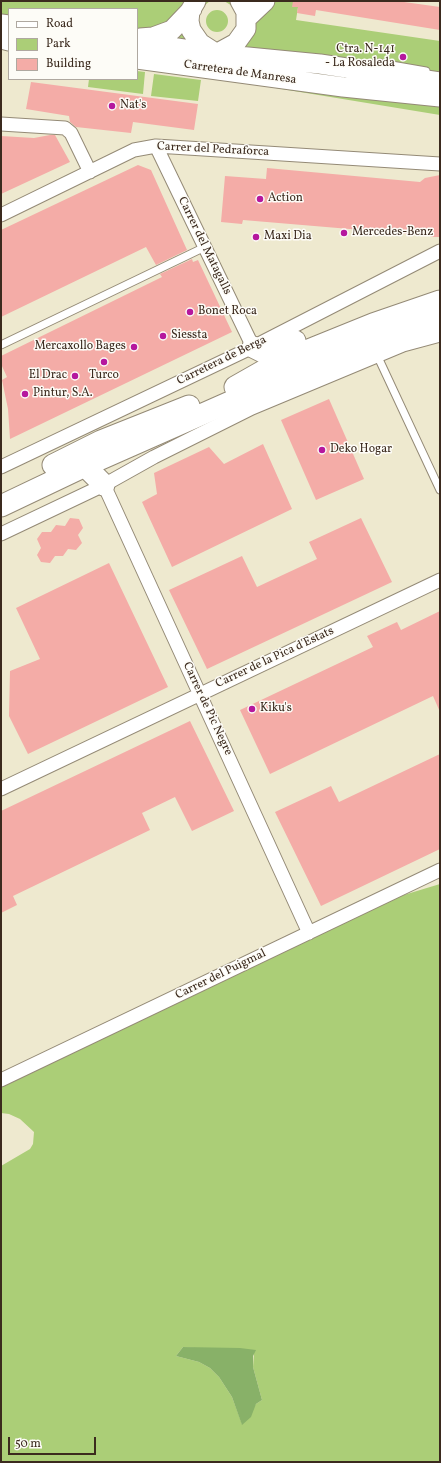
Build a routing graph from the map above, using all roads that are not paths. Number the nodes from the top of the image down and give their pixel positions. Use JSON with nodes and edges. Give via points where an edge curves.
{"nodes":[{"id":1,"x":240,"y":1,"type":"edge"},
{"id":2,"x":265,"y":1,"type":"edge"},
{"id":3,"x":194,"y":5,"type":"edge"},
{"id":4,"x":246,"y":25,"type":"junction"},
{"id":5,"x":138,"y":38,"type":"edge"},
{"id":6,"x":138,"y":42,"type":"edge"},
{"id":7,"x":138,"y":53,"type":"edge"},
{"id":8,"x":217,"y":54,"type":"junction"},
{"id":9,"x":138,"y":59,"type":"edge"},
{"id":10,"x":320,"y":64,"type":"junction"},
{"id":11,"x":436,"y":76,"type":"edge"},
{"id":12,"x":335,"y":86,"type":"junction"},
{"id":13,"x":440,"y":97,"type":"edge"},
{"id":14,"x":440,"y":110,"type":"edge"},
{"id":15,"x":1,"y":124,"type":"edge"},
{"id":16,"x":156,"y":146,"type":"junction"},
{"id":17,"x":440,"y":164,"type":"edge"},
{"id":18,"x":90,"y":172,"type":"junction"},
{"id":19,"x":1,"y":215,"type":"edge"},
{"id":20,"x":204,"y":247,"type":"junction"},
{"id":21,"x":440,"y":251,"type":"edge"},
{"id":22,"x":440,"y":301,"type":"edge"},
{"id":23,"x":440,"y":310,"type":"edge"},
{"id":24,"x":440,"y":320,"type":"edge"},
{"id":25,"x":373,"y":324,"type":"junction"},
{"id":26,"x":440,"y":334,"type":"edge"},
{"id":27,"x":1,"y":345,"type":"edge"},
{"id":28,"x":253,"y":347,"type":"junction"},
{"id":29,"x":377,"y":356,"type":"junction"},
{"id":30,"x":231,"y":389,"type":"junction"},
{"id":31,"x":150,"y":438,"type":"junction"},
{"id":32,"x":85,"y":466,"type":"junction"},
{"id":33,"x":1,"y":467,"type":"edge"},
{"id":34,"x":104,"y":485,"type":"junction"},
{"id":35,"x":440,"y":490,"type":"edge"},
{"id":36,"x":1,"y":492,"type":"edge"},
{"id":37,"x":1,"y":495,"type":"edge"},
{"id":38,"x":1,"y":506,"type":"edge"},
{"id":39,"x":1,"y":534,"type":"edge"},
{"id":40,"x":440,"y":580,"type":"edge"},
{"id":41,"x":200,"y":694,"type":"junction"},
{"id":42,"x":1,"y":789,"type":"edge"},
{"id":43,"x":440,"y":870,"type":"edge"},
{"id":44,"x":309,"y":933,"type":"junction"},
{"id":45,"x":1,"y":1080,"type":"edge"}],
"edges":[{"from":1,"to":4,"type":"main road","via":[[246,12]]},
{"from":2,"to":4,"type":"main road"},
{"from":3,"to":5,"type":"main road","via":[[172,30]]},
{"from":3,"to":8,"type":"main road","via":[[189,21],[194,37]]},
{"from":4,"to":8,"type":"main road","via":[[236,43]]},
{"from":4,"to":10,"type":"main road","via":[[252,42],[264,50]]},
{"from":6,"to":8,"type":"main road"},
{"from":7,"to":8,"type":"main road","via":[[197,58]]},
{"from":8,"to":10,"type":"main road"},
{"from":8,"to":12,"type":"main road","via":[[228,62],[284,71]]},
{"from":9,"to":12,"type":"main road","name":"Carretera de Manresa"},
{"from":10,"to":11,"type":"main road"},
{"from":12,"to":13,"type":"main road"},
{"from":12,"to":14,"type":"main road"},
{"from":15,"to":18,"type":"street","via":[[65,128],[71,133]]},
{"from":16,"to":17,"type":"street","name":"Carrer del Pedraforca"},
{"from":16,"to":18,"type":"street","name":"Carrer del Pedraforca","via":[[134,150]]},
{"from":16,"to":20,"type":"street","name":"Carrer del Matagalls"},
{"from":18,"to":19,"type":"street","name":"Carrer del Pedraforca"},
{"from":20,"to":27,"type":"lane"},
{"from":20,"to":28,"type":"street","name":"Carrer del Matagalls"},
{"from":21,"to":28,"type":"street","name":"Carretera de Berga"},
{"from":22,"to":25,"type":"main road"},
{"from":23,"to":30,"type":"main road","via":[[377,331]]},
{"from":24,"to":31,"type":"main road","via":[[379,340],[282,379]]},
{"from":25,"to":28,"type":"main road","via":[[328,328],[265,352]]},
{"from":25,"to":30,"type":"main road","via":[[279,362]]},
{"from":26,"to":29,"type":"street"},
{"from":28,"to":33,"type":"street","name":"Carretera de Berga"},
{"from":29,"to":34,"type":"street","via":[[252,408]]},
{"from":29,"to":35,"type":"lane"},
{"from":30,"to":36,"type":"main road","via":[[101,441]]},
{"from":31,"to":32,"type":"main road"},
{"from":31,"to":34,"type":"main road","via":[[107,468]]},
{"from":32,"to":34,"type":"main road"},
{"from":32,"to":37,"type":"main road","via":[[76,462]]},
{"from":32,"to":38,"type":"main road"},
{"from":34,"to":39,"type":"street"},
{"from":34,"to":41,"type":"street","name":"Carrer de Pic Negre"},
{"from":40,"to":41,"type":"street","name":"Carrer de la Pica d'Estats"},
{"from":41,"to":42,"type":"street","name":"Carrer de la Pica d'Estats"},
{"from":41,"to":44,"type":"street","name":"Carrer de Pic Negre"},
{"from":43,"to":44,"type":"street","name":"Carrer del Puigmal"},
{"from":44,"to":45,"type":"street","name":"Carrer del Puigmal"}]}
